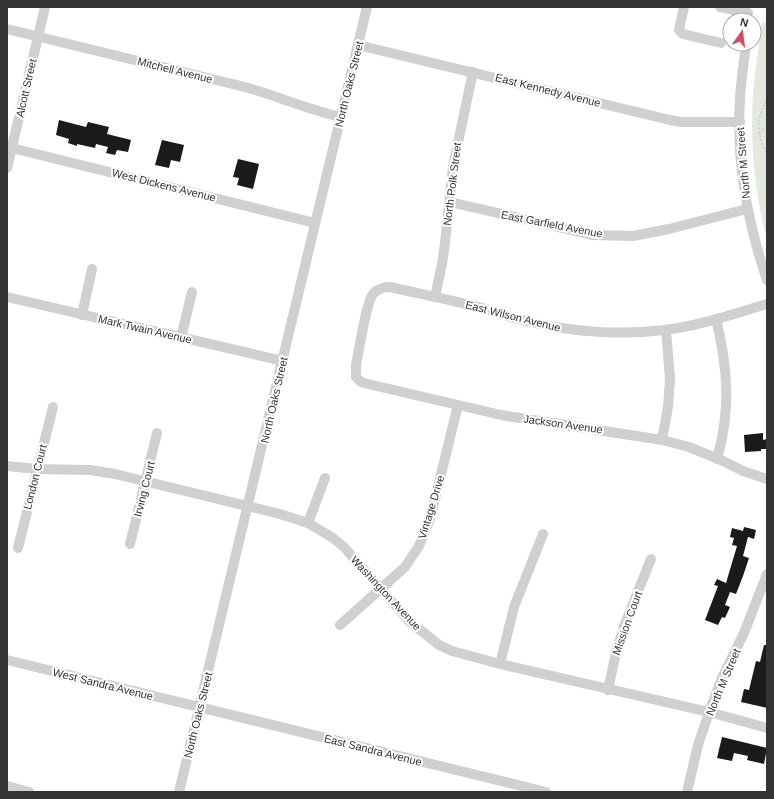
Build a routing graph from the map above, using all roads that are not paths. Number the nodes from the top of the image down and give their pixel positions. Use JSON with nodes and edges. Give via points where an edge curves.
{"nodes":[{"id":1,"x":45,"y":7,"type":"edge"},
{"id":2,"x":367,"y":7,"type":"edge"},
{"id":3,"x":684,"y":7,"type":"edge"},
{"id":4,"x":720,"y":7,"type":"edge"},
{"id":5,"x":743,"y":12,"type":"edge"},
{"id":6,"x":7,"y":29,"type":"edge"},
{"id":7,"x":38,"y":37,"type":"junction"},
{"id":8,"x":721,"y":43,"type":"dead end"},
{"id":9,"x":358,"y":45,"type":"junction"},
{"id":10,"x":745,"y":52,"type":"edge"},
{"id":11,"x":473,"y":72,"type":"junction"},
{"id":12,"x":341,"y":117,"type":"junction"},
{"id":13,"x":740,"y":122,"type":"junction"},
{"id":14,"x":12,"y":148,"type":"junction"},
{"id":15,"x":7,"y":168,"type":"edge"},
{"id":16,"x":450,"y":202,"type":"junction"},
{"id":17,"x":747,"y":209,"type":"junction"},
{"id":18,"x":315,"y":223,"type":"junction"},
{"id":19,"x":92,"y":269,"type":"dead end"},
{"id":20,"x":767,"y":280,"type":"edge"},
{"id":21,"x":192,"y":292,"type":"dead end"},
{"id":22,"x":7,"y":297,"type":"edge"},
{"id":23,"x":434,"y":297,"type":"junction"},
{"id":24,"x":767,"y":304,"type":"edge"},
{"id":25,"x":82,"y":315,"type":"junction"},
{"id":26,"x":716,"y":320,"type":"junction"},
{"id":27,"x":666,"y":330,"type":"junction"},
{"id":28,"x":181,"y":338,"type":"junction"},
{"id":29,"x":283,"y":361,"type":"junction"},
{"id":30,"x":356,"y":378,"type":"joint"},
{"id":31,"x":458,"y":405,"type":"junction"},
{"id":32,"x":53,"y":407,"type":"dead end"},
{"id":33,"x":157,"y":433,"type":"dead end"},
{"id":34,"x":662,"y":440,"type":"junction"},
{"id":35,"x":717,"y":458,"type":"junction"},
{"id":36,"x":7,"y":466,"type":"edge"},
{"id":37,"x":37,"y":469,"type":"junction"},
{"id":38,"x":325,"y":478,"type":"dead end"},
{"id":39,"x":767,"y":479,"type":"edge"},
{"id":40,"x":146,"y":481,"type":"junction"},
{"id":41,"x":248,"y":506,"type":"junction"},
{"id":42,"x":308,"y":524,"type":"junction"},
{"id":43,"x":543,"y":534,"type":"dead end"},
{"id":44,"x":130,"y":544,"type":"dead end"},
{"id":45,"x":18,"y":548,"type":"dead end"},
{"id":46,"x":652,"y":559,"type":"dead end"},
{"id":47,"x":766,"y":579,"type":"edge"},
{"id":48,"x":381,"y":589,"type":"junction"},
{"id":49,"x":340,"y":625,"type":"dead end"},
{"id":50,"x":7,"y":660,"type":"edge"},
{"id":51,"x":500,"y":664,"type":"junction"},
{"id":52,"x":608,"y":690,"type":"junction"},
{"id":53,"x":200,"y":707,"type":"junction"},
{"id":54,"x":709,"y":712,"type":"junction"},
{"id":55,"x":767,"y":728,"type":"edge"},
{"id":56,"x":7,"y":786,"type":"edge"},
{"id":57,"x":29,"y":792,"type":"edge"},
{"id":58,"x":179,"y":792,"type":"edge"},
{"id":59,"x":546,"y":792,"type":"edge"},
{"id":60,"x":687,"y":792,"type":"edge"}],
"edges":[{"from":1,"to":7,"type":"street","name":"Alcott Street"},
{"from":2,"to":9,"type":"street","name":"North Oaks Street"},
{"from":3,"to":8,"type":"street","via":[[679,30],[683,34]]},
{"from":4,"to":5,"type":"street"},
{"from":6,"to":7,"type":"street","name":"Mitchell Avenue"},
{"from":7,"to":12,"type":"street","name":"Mitchell Avenue","via":[[246,87]]},
{"from":7,"to":14,"type":"street","name":"Alcott Street"},
{"from":9,"to":11,"type":"street","name":"East Kennedy Avenue"},
{"from":9,"to":12,"type":"street","name":"North Oaks Street"},
{"from":10,"to":13,"type":"street","name":"North M Street"},
{"from":11,"to":13,"type":"street","name":"East Kennedy Avenue","via":[[670,120]]},
{"from":11,"to":16,"type":"street","name":"North Polk Street","via":[[453,166]]},
{"from":12,"to":18,"type":"street","name":"North Oaks Street"},
{"from":13,"to":17,"type":"street","name":"North M Street","via":[[742,173]]},
{"from":14,"to":15,"type":"street","name":"Alcott Street"},
{"from":14,"to":18,"type":"street","name":"West Dickens Avenue"},
{"from":16,"to":17,"type":"street","name":"East Garfield Avenue","via":[[586,234],[618,236],[633,236],[669,229]]},
{"from":16,"to":23,"type":"street","name":"North Polk Street","via":[[442,264]]},
{"from":17,"to":20,"type":"street","name":"North M Street"},
{"from":18,"to":29,"type":"street","name":"North Oaks Street"},
{"from":19,"to":25,"type":"street"},
{"from":21,"to":28,"type":"street"},
{"from":22,"to":25,"type":"street","name":"Mark Twain Avenue"},
{"from":23,"to":27,"type":"street","name":"East Wilson Avenue","via":[[569,329],[620,332]]},
{"from":23,"to":30,"type":"street","name":"East Wilson Avenue","via":[[390,287],[377,290],[370,300],[356,365]]},
{"from":24,"to":26,"type":"street","name":"East Wilson Avenue"},
{"from":25,"to":28,"type":"street","name":"Mark Twain Avenue"},
{"from":26,"to":27,"type":"street","name":"East Wilson Avenue"},
{"from":26,"to":35,"type":"street","via":[[727,386],[722,443]]},
{"from":27,"to":34,"type":"street","via":[[670,380]]},
{"from":28,"to":29,"type":"street","name":"Mark Twain Avenue"},
{"from":29,"to":41,"type":"street","name":"North Oaks Street"},
{"from":30,"to":31,"type":"street","name":"Jackson Avenue","via":[[368,384]]},
{"from":31,"to":34,"type":"street","name":"Jackson Avenue","via":[[514,417]]},
{"from":31,"to":48,"type":"street","name":"Vintage Drive","via":[[425,534],[405,567]]},
{"from":32,"to":37,"type":"street","name":"London Court"},
{"from":33,"to":40,"type":"street","name":"Irving Court"},
{"from":34,"to":35,"type":"street","name":"Jackson Avenue"},
{"from":35,"to":39,"type":"street","name":"Jackson Avenue"},
{"from":36,"to":37,"type":"street","name":"Washington Avenue"},
{"from":37,"to":40,"type":"street","name":"Washington Avenue","via":[[90,470]]},
{"from":37,"to":45,"type":"street","name":"London Court"},
{"from":38,"to":42,"type":"street"},
{"from":40,"to":41,"type":"street","name":"Washington Avenue"},
{"from":40,"to":44,"type":"street","name":"Irving Court"},
{"from":41,"to":42,"type":"street","name":"Washington Avenue"},
{"from":41,"to":53,"type":"street","name":"North Oaks Street"},
{"from":42,"to":48,"type":"street","name":"Washington Avenue","via":[[344,547]]},
{"from":43,"to":51,"type":"street","via":[[514,607]]},
{"from":46,"to":52,"type":"street","name":"Mission Court","via":[[624,626]]},
{"from":47,"to":54,"type":"street","name":"North M Street"},
{"from":48,"to":49,"type":"street","name":"Vintage Drive"},
{"from":48,"to":51,"type":"street","name":"Washington Avenue","via":[[409,621],[439,645]]},
{"from":50,"to":53,"type":"street","name":"West Sandra Avenue"},
{"from":51,"to":52,"type":"street","name":"Washington Avenue"},
{"from":52,"to":54,"type":"street","name":"Washington Avenue"},
{"from":53,"to":58,"type":"street","name":"North Oaks Street"},
{"from":53,"to":59,"type":"street","name":"East Sandra Avenue"},
{"from":54,"to":55,"type":"street","name":"Washington Avenue"},
{"from":54,"to":60,"type":"street","name":"North M Street"},
{"from":56,"to":57,"type":"street"}]}
